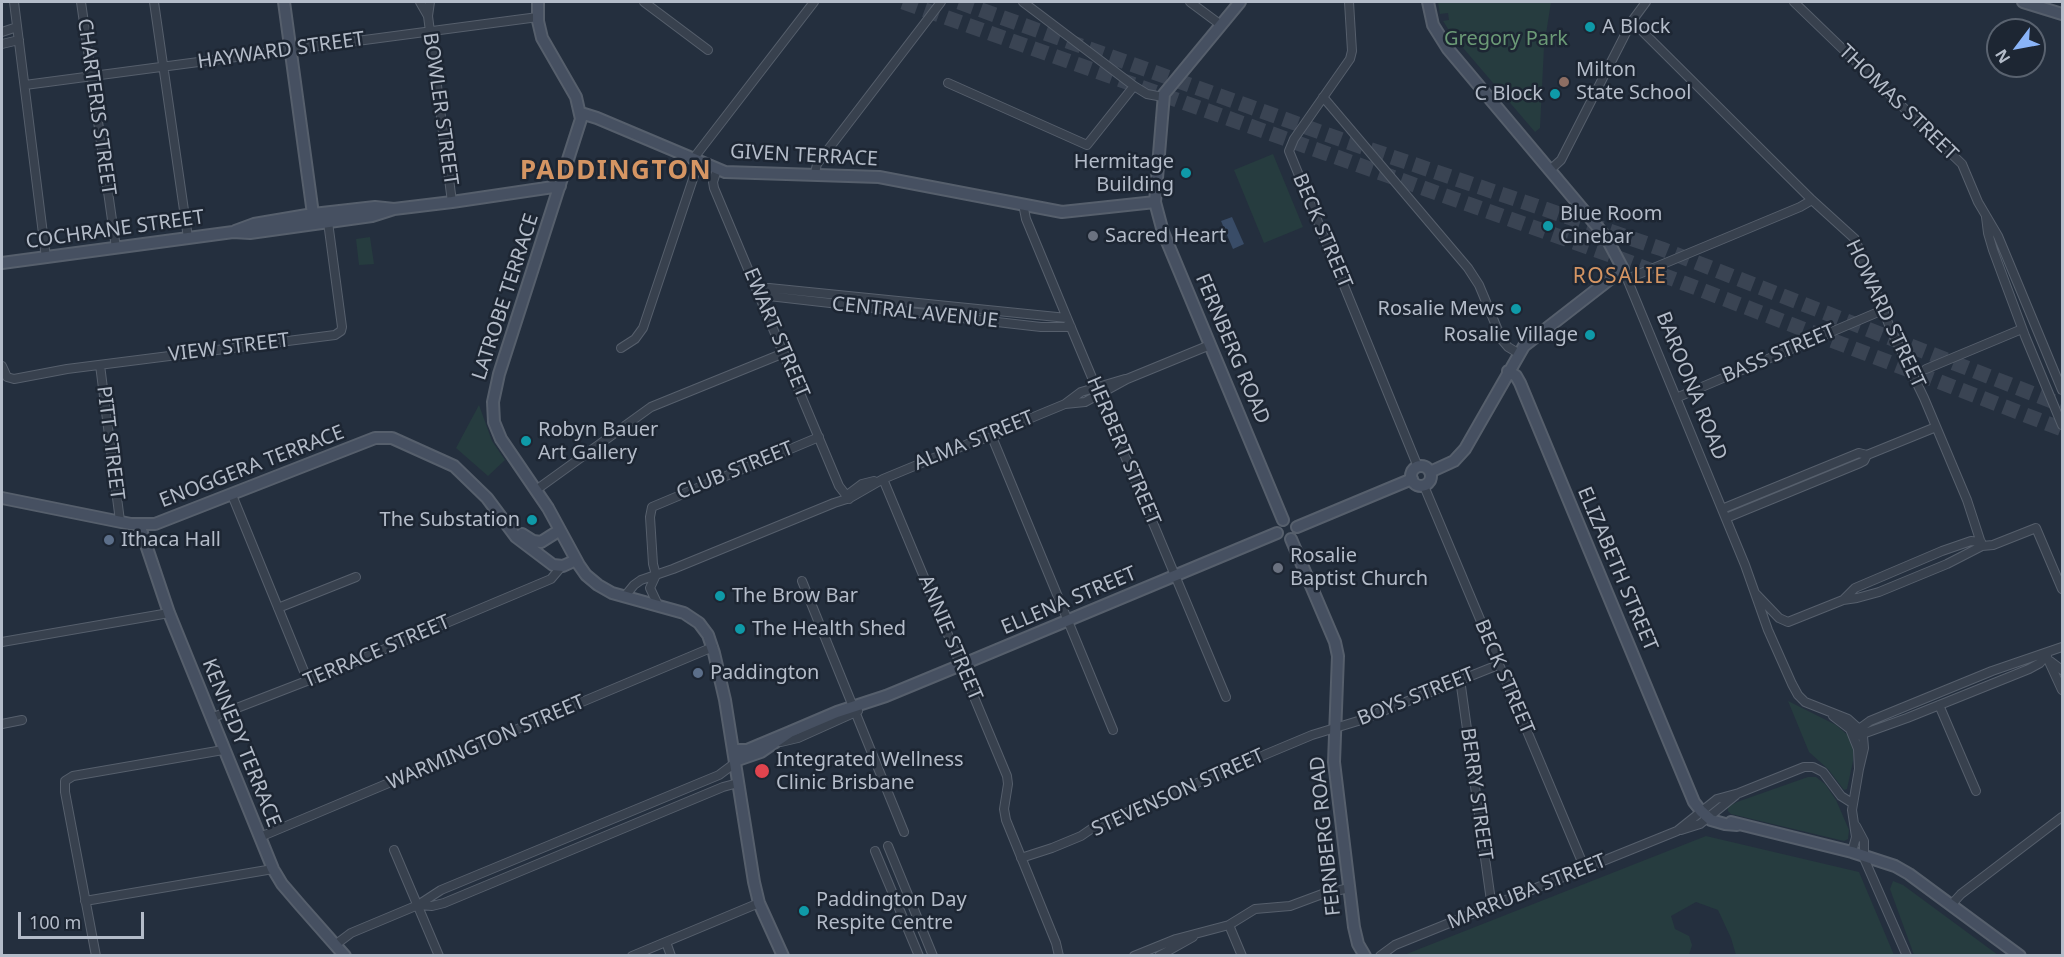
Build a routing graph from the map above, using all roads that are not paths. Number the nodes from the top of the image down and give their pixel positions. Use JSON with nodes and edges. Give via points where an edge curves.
{"nodes":[{"id":1,"x":14,"y":2,"type":"edge"},
{"id":2,"x":81,"y":2,"type":"edge"},
{"id":3,"x":154,"y":2,"type":"edge"},
{"id":4,"x":284,"y":2,"type":"edge"},
{"id":5,"x":420,"y":2,"type":"edge"},
{"id":6,"x":430,"y":2,"type":"edge"},
{"id":7,"x":538,"y":2,"type":"edge"},
{"id":8,"x":644,"y":2,"type":"edge"},
{"id":9,"x":814,"y":2,"type":"edge"},
{"id":10,"x":941,"y":2,"type":"edge"},
{"id":11,"x":1023,"y":2,"type":"edge"},
{"id":12,"x":1190,"y":2,"type":"edge"},
{"id":13,"x":1240,"y":2,"type":"edge"},
{"id":14,"x":1349,"y":2,"type":"edge"},
{"id":15,"x":1428,"y":2,"type":"edge"},
{"id":16,"x":1646,"y":2,"type":"edge"},
{"id":17,"x":1794,"y":2,"type":"edge"},
{"id":18,"x":2023,"y":2,"type":"edge"},
{"id":19,"x":2062,"y":14,"type":"edge"},
{"id":20,"x":428,"y":16,"type":"junction"},
{"id":21,"x":538,"y":17,"type":"junction"},
{"id":22,"x":1632,"y":21,"type":"junction"},
{"id":23,"x":1221,"y":25,"type":"junction"},
{"id":24,"x":17,"y":27,"type":"junction"},
{"id":25,"x":429,"y":30,"type":"junction"},
{"id":26,"x":2,"y":32,"type":"edge"},
{"id":27,"x":19,"y":40,"type":"junction"},
{"id":28,"x":2,"y":44,"type":"edge"},
{"id":29,"x":291,"y":50,"type":"junction"},
{"id":30,"x":708,"y":50,"type":"dead end"},
{"id":31,"x":164,"y":67,"type":"junction"},
{"id":32,"x":92,"y":77,"type":"junction"},
{"id":33,"x":948,"y":82,"type":"dead end"},
{"id":34,"x":25,"y":85,"type":"junction"},
{"id":35,"x":1134,"y":86,"type":"junction"},
{"id":36,"x":1163,"y":97,"type":"junction"},
{"id":37,"x":1323,"y":97,"type":"junction"},
{"id":38,"x":581,"y":113,"type":"junction"},
{"id":39,"x":696,"y":160,"type":"junction"},
{"id":40,"x":717,"y":169,"type":"junction"},
{"id":41,"x":1550,"y":170,"type":"junction"},
{"id":42,"x":815,"y":173,"type":"junction"},
{"id":43,"x":560,"y":186,"type":"junction"},
{"id":44,"x":1812,"y":200,"type":"junction"},
{"id":45,"x":452,"y":202,"type":"junction"},
{"id":46,"x":1155,"y":202,"type":"junction"},
{"id":47,"x":1023,"y":204,"type":"junction"},
{"id":48,"x":394,"y":209,"type":"junction"},
{"id":49,"x":313,"y":214,"type":"junction"},
{"id":50,"x":1986,"y":216,"type":"junction"},
{"id":51,"x":328,"y":222,"type":"junction"},
{"id":52,"x":233,"y":232,"type":"junction"},
{"id":53,"x":188,"y":238,"type":"junction"},
{"id":54,"x":116,"y":248,"type":"junction"},
{"id":55,"x":46,"y":258,"type":"junction"},
{"id":56,"x":2,"y":263,"type":"edge"},
{"id":57,"x":1625,"y":274,"type":"junction"},
{"id":58,"x":758,"y":292,"type":"junction"},
{"id":59,"x":1883,"y":310,"type":"junction"},
{"id":60,"x":1067,"y":318,"type":"junction"},
{"id":61,"x":1071,"y":327,"type":"junction"},
{"id":62,"x":2022,"y":328,"type":"junction"},
{"id":63,"x":1210,"y":345,"type":"junction"},
{"id":64,"x":621,"y":348,"type":"dead end"},
{"id":65,"x":784,"y":353,"type":"junction"},
{"id":66,"x":1518,"y":353,"type":"junction"},
{"id":67,"x":100,"y":365,"type":"junction"},
{"id":68,"x":2,"y":366,"type":"edge"},
{"id":69,"x":1926,"y":369,"type":"dead end"},
{"id":70,"x":1508,"y":371,"type":"junction"},
{"id":71,"x":2062,"y":390,"type":"edge"},
{"id":72,"x":1098,"y":391,"type":"junction"},
{"id":73,"x":1676,"y":398,"type":"junction"},
{"id":74,"x":2062,"y":425,"type":"edge"},
{"id":75,"x":1936,"y":427,"type":"junction"},
{"id":76,"x":819,"y":437,"type":"junction"},
{"id":77,"x":992,"y":437,"type":"junction"},
{"id":78,"x":1867,"y":454,"type":"junction"},
{"id":79,"x":1418,"y":467,"type":"junction"},
{"id":80,"x":1430,"y":472,"type":"junction"},
{"id":81,"x":883,"y":479,"type":"junction"},
{"id":82,"x":1412,"y":479,"type":"junction"},
{"id":83,"x":1424,"y":486,"type":"junction"},
{"id":84,"x":536,"y":490,"type":"junction"},
{"id":85,"x":232,"y":495,"type":"junction"},
{"id":86,"x":848,"y":497,"type":"junction"},
{"id":87,"x":2,"y":498,"type":"edge"},
{"id":88,"x":494,"y":506,"type":"junction"},
{"id":89,"x":1722,"y":509,"type":"junction"},
{"id":90,"x":1726,"y":518,"type":"junction"},
{"id":91,"x":1283,"y":520,"type":"junction"},
{"id":92,"x":120,"y":521,"type":"junction"},
{"id":93,"x":139,"y":525,"type":"junction"},
{"id":94,"x":1297,"y":527,"type":"junction"},
{"id":95,"x":560,"y":531,"type":"junction"},
{"id":96,"x":1277,"y":533,"type":"junction"},
{"id":97,"x":550,"y":537,"type":"junction"},
{"id":98,"x":1291,"y":539,"type":"junction"},
{"id":99,"x":1982,"y":544,"type":"junction"},
{"id":100,"x":576,"y":560,"type":"junction"},
{"id":101,"x":549,"y":561,"type":"junction"},
{"id":102,"x":562,"y":566,"type":"junction"},
{"id":103,"x":656,"y":575,"type":"junction"},
{"id":104,"x":1175,"y":576,"type":"junction"},
{"id":105,"x":356,"y":577,"type":"dead end"},
{"id":106,"x":802,"y":581,"type":"dead end"},
{"id":107,"x":542,"y":582,"type":"junction"},
{"id":108,"x":2062,"y":589,"type":"edge"},
{"id":109,"x":1754,"y":592,"type":"junction"},
{"id":110,"x":625,"y":597,"type":"junction"},
{"id":111,"x":1843,"y":600,"type":"junction"},
{"id":112,"x":658,"y":605,"type":"junction"},
{"id":113,"x":278,"y":608,"type":"junction"},
{"id":114,"x":169,"y":613,"type":"junction"},
{"id":115,"x":1068,"y":621,"type":"junction"},
{"id":116,"x":2,"y":642,"type":"edge"},
{"id":117,"x":712,"y":647,"type":"junction"},
{"id":118,"x":2062,"y":647,"type":"edge"},
{"id":119,"x":2047,"y":655,"type":"junction"},
{"id":120,"x":1498,"y":664,"type":"junction"},
{"id":121,"x":961,"y":665,"type":"junction"},
{"id":122,"x":2062,"y":670,"type":"edge"},
{"id":123,"x":1460,"y":680,"type":"junction"},
{"id":124,"x":308,"y":681,"type":"junction"},
{"id":125,"x":2062,"y":690,"type":"edge"},
{"id":126,"x":1226,"y":697,"type":"dead end"},
{"id":127,"x":1939,"y":705,"type":"junction"},
{"id":128,"x":855,"y":709,"type":"junction"},
{"id":129,"x":211,"y":718,"type":"junction"},
{"id":130,"x":21,"y":720,"type":"dead end"},
{"id":131,"x":2,"y":724,"type":"edge"},
{"id":132,"x":1335,"y":728,"type":"junction"},
{"id":133,"x":1113,"y":730,"type":"dead end"},
{"id":134,"x":790,"y":732,"type":"junction"},
{"id":135,"x":1858,"y":733,"type":"junction"},
{"id":136,"x":223,"y":750,"type":"junction"},
{"id":137,"x":764,"y":750,"type":"junction"},
{"id":138,"x":734,"y":758,"type":"junction"},
{"id":139,"x":738,"y":783,"type":"junction"},
{"id":140,"x":1976,"y":791,"type":"dead end"},
{"id":141,"x":1852,"y":803,"type":"junction"},
{"id":142,"x":628,"y":812,"type":"junction"},
{"id":143,"x":1708,"y":812,"type":"junction"},
{"id":144,"x":2062,"y":817,"type":"edge"},
{"id":145,"x":1854,"y":822,"type":"junction"},
{"id":146,"x":633,"y":825,"type":"junction"},
{"id":147,"x":904,"y":832,"type":"dead end"},
{"id":148,"x":260,"y":837,"type":"junction"},
{"id":149,"x":888,"y":846,"type":"dead end"},
{"id":150,"x":394,"y":850,"type":"dead end"},
{"id":151,"x":876,"y":851,"type":"dead end"},
{"id":152,"x":1860,"y":855,"type":"junction"},
{"id":153,"x":1021,"y":858,"type":"junction"},
{"id":154,"x":512,"y":861,"type":"junction"},
{"id":155,"x":1585,"y":868,"type":"junction"},
{"id":156,"x":273,"y":869,"type":"junction"},
{"id":157,"x":517,"y":873,"type":"junction"},
{"id":158,"x":1350,"y":888,"type":"junction"},
{"id":159,"x":86,"y":900,"type":"junction"},
{"id":160,"x":759,"y":903,"type":"junction"},
{"id":161,"x":418,"y":905,"type":"junction"},
{"id":162,"x":1951,"y":905,"type":"junction"},
{"id":163,"x":1492,"y":908,"type":"junction"},
{"id":164,"x":1229,"y":925,"type":"junction"},
{"id":165,"x":1202,"y":931,"type":"junction"},
{"id":166,"x":666,"y":942,"type":"junction"},
{"id":167,"x":1056,"y":943,"type":"junction"},
{"id":168,"x":341,"y":952,"type":"edge"},
{"id":169,"x":96,"y":956,"type":"edge"},
{"id":170,"x":439,"y":956,"type":"edge"},
{"id":171,"x":632,"y":956,"type":"edge"},
{"id":172,"x":671,"y":956,"type":"edge"},
{"id":173,"x":783,"y":956,"type":"edge"},
{"id":174,"x":920,"y":956,"type":"edge"},
{"id":175,"x":933,"y":956,"type":"edge"},
{"id":176,"x":1059,"y":956,"type":"edge"},
{"id":177,"x":1066,"y":956,"type":"edge"},
{"id":178,"x":1134,"y":956,"type":"edge"},
{"id":179,"x":1160,"y":956,"type":"edge"},
{"id":180,"x":1242,"y":956,"type":"edge"},
{"id":181,"x":1365,"y":956,"type":"edge"},
{"id":182,"x":1380,"y":956,"type":"edge"},
{"id":183,"x":1907,"y":956,"type":"edge"},
{"id":184,"x":2020,"y":956,"type":"edge"}],
"edges":[{"from":1,"to":24,"type":"street"},
{"from":2,"to":32,"type":"street","name":"CHARTERIS STREET"},
{"from":3,"to":31,"type":"street"},
{"from":4,"to":29,"type":"street"},
{"from":5,"to":20,"type":"street","name":"BOWLER STREET"},
{"from":6,"to":20,"type":"street","name":"BOWLER STREET"},
{"from":7,"to":21,"type":"street"},
{"from":8,"to":30,"type":"street"},
{"from":9,"to":39,"type":"street"},
{"from":10,"to":42,"type":"street","via":[[817,164]]},
{"from":11,"to":35,"type":"street"},
{"from":12,"to":23,"type":"street"},
{"from":13,"to":23,"type":"street"},
{"from":14,"to":37,"type":"street","name":"BECK STREET","via":[[1350,59]]},
{"from":15,"to":41,"type":"street","name":"BAROONA ROAD","via":[[1433,25],[1448,49]]},
{"from":16,"to":22,"type":"street"},
{"from":17,"to":50,"type":"street","name":"THOMAS STREET","via":[[1958,160]]},
{"from":18,"to":19,"type":"street"},
{"from":20,"to":25,"type":"street","name":"BOWLER STREET"},
{"from":21,"to":25,"type":"street","name":"HAYWARD STREET"},
{"from":21,"to":38,"type":"street","via":[[544,44]]},
{"from":22,"to":41,"type":"street","via":[[1562,160]]},
{"from":22,"to":44,"type":"street","name":"HOWARD STREET"},
{"from":23,"to":36,"type":"street"},
{"from":24,"to":26,"type":"street"},
{"from":24,"to":27,"type":"street"},
{"from":25,"to":29,"type":"street","name":"HAYWARD STREET"},
{"from":25,"to":45,"type":"street","name":"BOWLER STREET"},
{"from":27,"to":28,"type":"street"},
{"from":27,"to":34,"type":"street"},
{"from":29,"to":31,"type":"street","name":"HAYWARD STREET"},
{"from":29,"to":49,"type":"street"},
{"from":31,"to":32,"type":"street","name":"HAYWARD STREET"},
{"from":31,"to":53,"type":"street"},
{"from":32,"to":34,"type":"street","name":"HAYWARD STREET"},
{"from":32,"to":54,"type":"street","name":"CHARTERIS STREET"},
{"from":33,"to":35,"type":"street","via":[[1088,145]]},
{"from":34,"to":55,"type":"street"},
{"from":35,"to":36,"type":"street"},
{"from":36,"to":46,"type":"street","name":"FERNBERG ROAD"},
{"from":37,"to":66,"type":"street","via":[[1468,268],[1502,340]]},
{"from":37,"to":79,"type":"street","name":"BECK STREET","via":[[1292,142],[1290,152]]},
{"from":38,"to":39,"type":"street","name":"GIVEN TERRACE"},
{"from":38,"to":43,"type":"street","name":"LATROBE TERRACE"},
{"from":39,"to":40,"type":"street","name":"GIVEN TERRACE"},
{"from":39,"to":64,"type":"street","via":[[643,328]]},
{"from":40,"to":42,"type":"street","name":"GIVEN TERRACE","via":[[735,173]]},
{"from":40,"to":58,"type":"street","name":"EWART STREET","via":[[714,188]]},
{"from":41,"to":57,"type":"street","name":"BAROONA ROAD","via":[[1606,237]]},
{"from":42,"to":47,"type":"street","name":"GIVEN TERRACE","via":[[879,177]]},
{"from":43,"to":45,"type":"street","name":"COCHRANE STREET"},
{"from":43,"to":84,"type":"street","name":"LATROBE TERRACE","via":[[499,374],[494,402],[493,418],[498,432]]},
{"from":44,"to":57,"type":"street"},
{"from":44,"to":59,"type":"street","name":"HOWARD STREET","via":[[1856,241]]},
{"from":45,"to":48,"type":"street","name":"COCHRANE STREET"},
{"from":46,"to":47,"type":"street","name":"GIVEN TERRACE","via":[[1062,212]]},
{"from":46,"to":63,"type":"street","name":"FERNBERG ROAD","via":[[1163,232]]},
{"from":47,"to":60,"type":"street","name":"HERBERT STREET"},
{"from":48,"to":49,"type":"street","name":"COCHRANE STREET","via":[[375,207]]},
{"from":48,"to":51,"type":"street","name":"COCHRANE STREET"},
{"from":49,"to":52,"type":"street","name":"COCHRANE STREET","via":[[254,224]]},
{"from":50,"to":62,"type":"street","name":"THOMAS STREET","via":[[1991,243]]},
{"from":50,"to":71,"type":"street","name":"THOMAS STREET"},
{"from":51,"to":52,"type":"street","name":"COCHRANE STREET"},
{"from":51,"to":67,"type":"street","name":"VIEW STREET","via":[[342,325],[338,333]]},
{"from":52,"to":53,"type":"street","name":"COCHRANE STREET"},
{"from":53,"to":54,"type":"street","name":"COCHRANE STREET"},
{"from":54,"to":55,"type":"street","name":"COCHRANE STREET"},
{"from":55,"to":56,"type":"street","name":"COCHRANE STREET"},
{"from":57,"to":66,"type":"street","via":[[1531,338]]},
{"from":57,"to":73,"type":"street","name":"BAROONA ROAD"},
{"from":58,"to":60,"type":"street","name":"CENTRAL AVENUE","via":[[769,288]]},
{"from":58,"to":61,"type":"street","name":"CENTRAL AVENUE","via":[[1041,327]]},
{"from":58,"to":65,"type":"street","name":"EWART STREET"},
{"from":59,"to":73,"type":"street","name":"BASS STREET"},
{"from":59,"to":75,"type":"street","name":"HOWARD STREET"},
{"from":60,"to":61,"type":"street","name":"HERBERT STREET"},
{"from":61,"to":72,"type":"street","name":"HERBERT STREET"},
{"from":62,"to":69,"type":"street"},
{"from":62,"to":74,"type":"street","name":"THOMAS STREET"},
{"from":63,"to":72,"type":"street","name":"ALMA STREET"},
{"from":63,"to":91,"type":"street","name":"FERNBERG ROAD"},
{"from":65,"to":76,"type":"street","name":"EWART STREET"},
{"from":65,"to":84,"type":"street","via":[[651,407]]},
{"from":66,"to":70,"type":"street"},
{"from":67,"to":68,"type":"street","name":"VIEW STREET","via":[[8,378]]},
{"from":67,"to":92,"type":"street","name":"PITT STREET"},
{"from":70,"to":80,"type":"street","via":[[1465,449],[1454,461]]},
{"from":70,"to":143,"type":"street","name":"ELIZABETH STREET","via":[[1520,383],[1687,786]]},
{"from":72,"to":77,"type":"street","name":"ALMA STREET","via":[[1081,392],[1065,404],[1009,426]]},
{"from":72,"to":104,"type":"street","name":"HERBERT STREET"},
{"from":73,"to":89,"type":"street","name":"BAROONA ROAD"},
{"from":75,"to":78,"type":"street"},
{"from":75,"to":99,"type":"street","name":"HOWARD STREET"},
{"from":76,"to":86,"type":"street","name":"EWART STREET","via":[[839,486]]},
{"from":76,"to":103,"type":"street","name":"CLUB STREET","via":[[652,507]]},
{"from":77,"to":81,"type":"street","name":"ALMA STREET"},
{"from":77,"to":115,"type":"street"},
{"from":78,"to":89,"type":"street","via":[[1859,453]]},
{"from":78,"to":90,"type":"street","via":[[1860,463]]},
{"from":79,"to":80,"type":"street","via":[[1424,466]]},
{"from":79,"to":82,"type":"street"},
{"from":80,"to":83,"type":"street","via":[[1430,482]]},
{"from":81,"to":86,"type":"street","name":"ALMA STREET","via":[[862,484]]},
{"from":81,"to":121,"type":"street","name":"ANNIE STREET"},
{"from":82,"to":83,"type":"street"},
{"from":82,"to":94,"type":"street"},
{"from":83,"to":120,"type":"street","name":"BECK STREET"},
{"from":84,"to":95,"type":"street","name":"LATROBE TERRACE"},
{"from":85,"to":88,"type":"street","name":"ENOGGERA TERRACE","via":[[369,440],[387,437],[454,466]]},
{"from":85,"to":93,"type":"street","name":"ENOGGERA TERRACE","via":[[162,522]]},
{"from":85,"to":113,"type":"street"},
{"from":86,"to":103,"type":"street","name":"ALMA STREET"},
{"from":87,"to":92,"type":"street","name":"ENOGGERA TERRACE"},
{"from":88,"to":97,"type":"street","name":"ENOGGERA TERRACE","via":[[529,540],[539,542]]},
{"from":88,"to":101,"type":"street","name":"ENOGGERA TERRACE","via":[[516,537]]},
{"from":89,"to":90,"type":"street","name":"BAROONA ROAD"},
{"from":90,"to":109,"type":"street","name":"BAROONA ROAD"},
{"from":91,"to":94,"type":"street"},
{"from":91,"to":96,"type":"street"},
{"from":92,"to":93,"type":"street","name":"ENOGGERA TERRACE"},
{"from":93,"to":114,"type":"street","name":"KENNEDY TERRACE"},
{"from":94,"to":98,"type":"street","via":[[1296,536]]},
{"from":95,"to":97,"type":"street"},
{"from":95,"to":100,"type":"street","name":"LATROBE TERRACE"},
{"from":96,"to":98,"type":"street","via":[[1281,538]]},
{"from":96,"to":104,"type":"street","name":"ELLENA STREET"},
{"from":97,"to":101,"type":"street","via":[[544,547]]},
{"from":98,"to":132,"type":"street","name":"FERNBERG ROAD","via":[[1335,642]]},
{"from":99,"to":108,"type":"street","via":[[1994,545],[2036,528]]},
{"from":99,"to":111,"type":"street","via":[[1947,564],[1882,591]]},
{"from":99,"to":111,"type":"street","via":[[1971,541],[1942,551],[1855,588]]},
{"from":100,"to":102,"type":"street"},
{"from":100,"to":110,"type":"street","name":"LATROBE TERRACE","via":[[598,585]]},
{"from":101,"to":102,"type":"street","name":"ENOGGERA TERRACE"},
{"from":101,"to":107,"type":"street","via":[[549,572]]},
{"from":102,"to":107,"type":"street","name":"TERRACE STREET","via":[[553,578]]},
{"from":103,"to":110,"type":"street","name":"ALMA STREET","via":[[639,581]]},
{"from":103,"to":112,"type":"street","via":[[650,588]]},
{"from":104,"to":115,"type":"street","name":"ELLENA STREET"},
{"from":104,"to":126,"type":"street","name":"HERBERT STREET"},
{"from":105,"to":113,"type":"street"},
{"from":106,"to":128,"type":"street"},
{"from":107,"to":124,"type":"street","name":"TERRACE STREET"},
{"from":109,"to":111,"type":"street","via":[[1787,622]]},
{"from":109,"to":135,"type":"street","name":"BAROONA ROAD","via":[[1796,692],[1805,702],[1849,720]]},
{"from":110,"to":112,"type":"street","name":"LATROBE TERRACE"},
{"from":112,"to":117,"type":"street","name":"LATROBE TERRACE","via":[[693,618]]},
{"from":113,"to":124,"type":"street"},
{"from":114,"to":116,"type":"street"},
{"from":114,"to":129,"type":"street","name":"KENNEDY TERRACE"},
{"from":115,"to":121,"type":"street","name":"ELLENA STREET"},
{"from":115,"to":133,"type":"street"},
{"from":117,"to":138,"type":"street","name":"LATROBE TERRACE"},
{"from":117,"to":148,"type":"street","name":"WARMINGTON STREET"},
{"from":118,"to":119,"type":"street"},
{"from":119,"to":122,"type":"street"},
{"from":119,"to":125,"type":"street"},
{"from":119,"to":127,"type":"street","via":[[2033,667]]},
{"from":119,"to":135,"type":"street","via":[[1960,683],[1869,722]]},
{"from":120,"to":123,"type":"street","name":"BOYS STREET"},
{"from":120,"to":155,"type":"street","name":"BECK STREET"},
{"from":121,"to":128,"type":"street","name":"ELLENA STREET"},
{"from":121,"to":153,"type":"street","name":"ANNIE STREET","via":[[1007,776],[1006,820]]},
{"from":123,"to":132,"type":"street","name":"BOYS STREET"},
{"from":123,"to":163,"type":"street","name":"BERRY STREET"},
{"from":124,"to":129,"type":"street","name":"TERRACE STREET"},
{"from":127,"to":135,"type":"street"},
{"from":127,"to":140,"type":"street"},
{"from":128,"to":134,"type":"street","name":"ELLENA STREET"},
{"from":128,"to":137,"type":"street","name":"ELLENA STREET","via":[[798,738]]},
{"from":128,"to":147,"type":"street"},
{"from":129,"to":136,"type":"street","name":"KENNEDY TERRACE"},
{"from":130,"to":131,"type":"street"},
{"from":132,"to":153,"type":"street","name":"STEVENSON STREET"},
{"from":132,"to":158,"type":"street","name":"FERNBERG ROAD","via":[[1334,762]]},
{"from":134,"to":137,"type":"street","name":"ELLENA STREET"},
{"from":134,"to":138,"type":"street","name":"ELLENA STREET"},
{"from":135,"to":141,"type":"street","via":[[1864,751]]},
{"from":136,"to":148,"type":"street","name":"KENNEDY TERRACE"},
{"from":136,"to":159,"type":"street","via":[[73,776],[65,781]]},
{"from":137,"to":138,"type":"street","name":"ELLENA STREET"},
{"from":138,"to":139,"type":"street","name":"LATROBE TERRACE"},
{"from":138,"to":142,"type":"street","via":[[719,775]]},
{"from":139,"to":146,"type":"street"},
{"from":139,"to":160,"type":"street","name":"LATROBE TERRACE"},
{"from":141,"to":143,"type":"street","name":"MARRUBA STREET","via":[[1825,774],[1811,766],[1722,797]]},
{"from":141,"to":145,"type":"street"},
{"from":142,"to":146,"type":"street"},
{"from":142,"to":154,"type":"street"},
{"from":143,"to":152,"type":"street","via":[[1720,823]]},
{"from":143,"to":155,"type":"street","name":"MARRUBA STREET","via":[[1695,827]]},
{"from":144,"to":162,"type":"street"},
{"from":145,"to":152,"type":"street"},
{"from":145,"to":152,"type":"street","via":[[1864,841]]},
{"from":146,"to":157,"type":"street"},
{"from":148,"to":156,"type":"street","name":"KENNEDY TERRACE"},
{"from":149,"to":175,"type":"street"},
{"from":150,"to":161,"type":"street"},
{"from":151,"to":174,"type":"street"},
{"from":152,"to":162,"type":"street","via":[[1906,872]]},
{"from":152,"to":183,"type":"street"},
{"from":153,"to":167,"type":"street","name":"ANNIE STREET"},
{"from":154,"to":157,"type":"street"},
{"from":154,"to":161,"type":"street","via":[[441,890]]},
{"from":155,"to":163,"type":"street","name":"MARRUBA STREET"},
{"from":156,"to":159,"type":"street"},
{"from":156,"to":168,"type":"street","name":"KENNEDY TERRACE"},
{"from":157,"to":161,"type":"street","via":[[436,906]]},
{"from":158,"to":164,"type":"street","via":[[1290,906],[1256,909]]},
{"from":158,"to":181,"type":"street","name":"FERNBERG ROAD","via":[[1356,935]]},
{"from":159,"to":169,"type":"street"},
{"from":160,"to":166,"type":"street"},
{"from":160,"to":173,"type":"street","name":"LATROBE TERRACE"},
{"from":161,"to":168,"type":"street","via":[[357,930]]},
{"from":161,"to":170,"type":"street"},
{"from":162,"to":184,"type":"street"},
{"from":163,"to":182,"type":"street","name":"MARRUBA STREET","via":[[1395,945]]},
{"from":164,"to":165,"type":"street"},
{"from":164,"to":180,"type":"street"},
{"from":165,"to":178,"type":"street"},
{"from":165,"to":179,"type":"street"},
{"from":166,"to":171,"type":"street"},
{"from":166,"to":172,"type":"street"},
{"from":167,"to":176,"type":"street"},
{"from":167,"to":177,"type":"street"}]}
